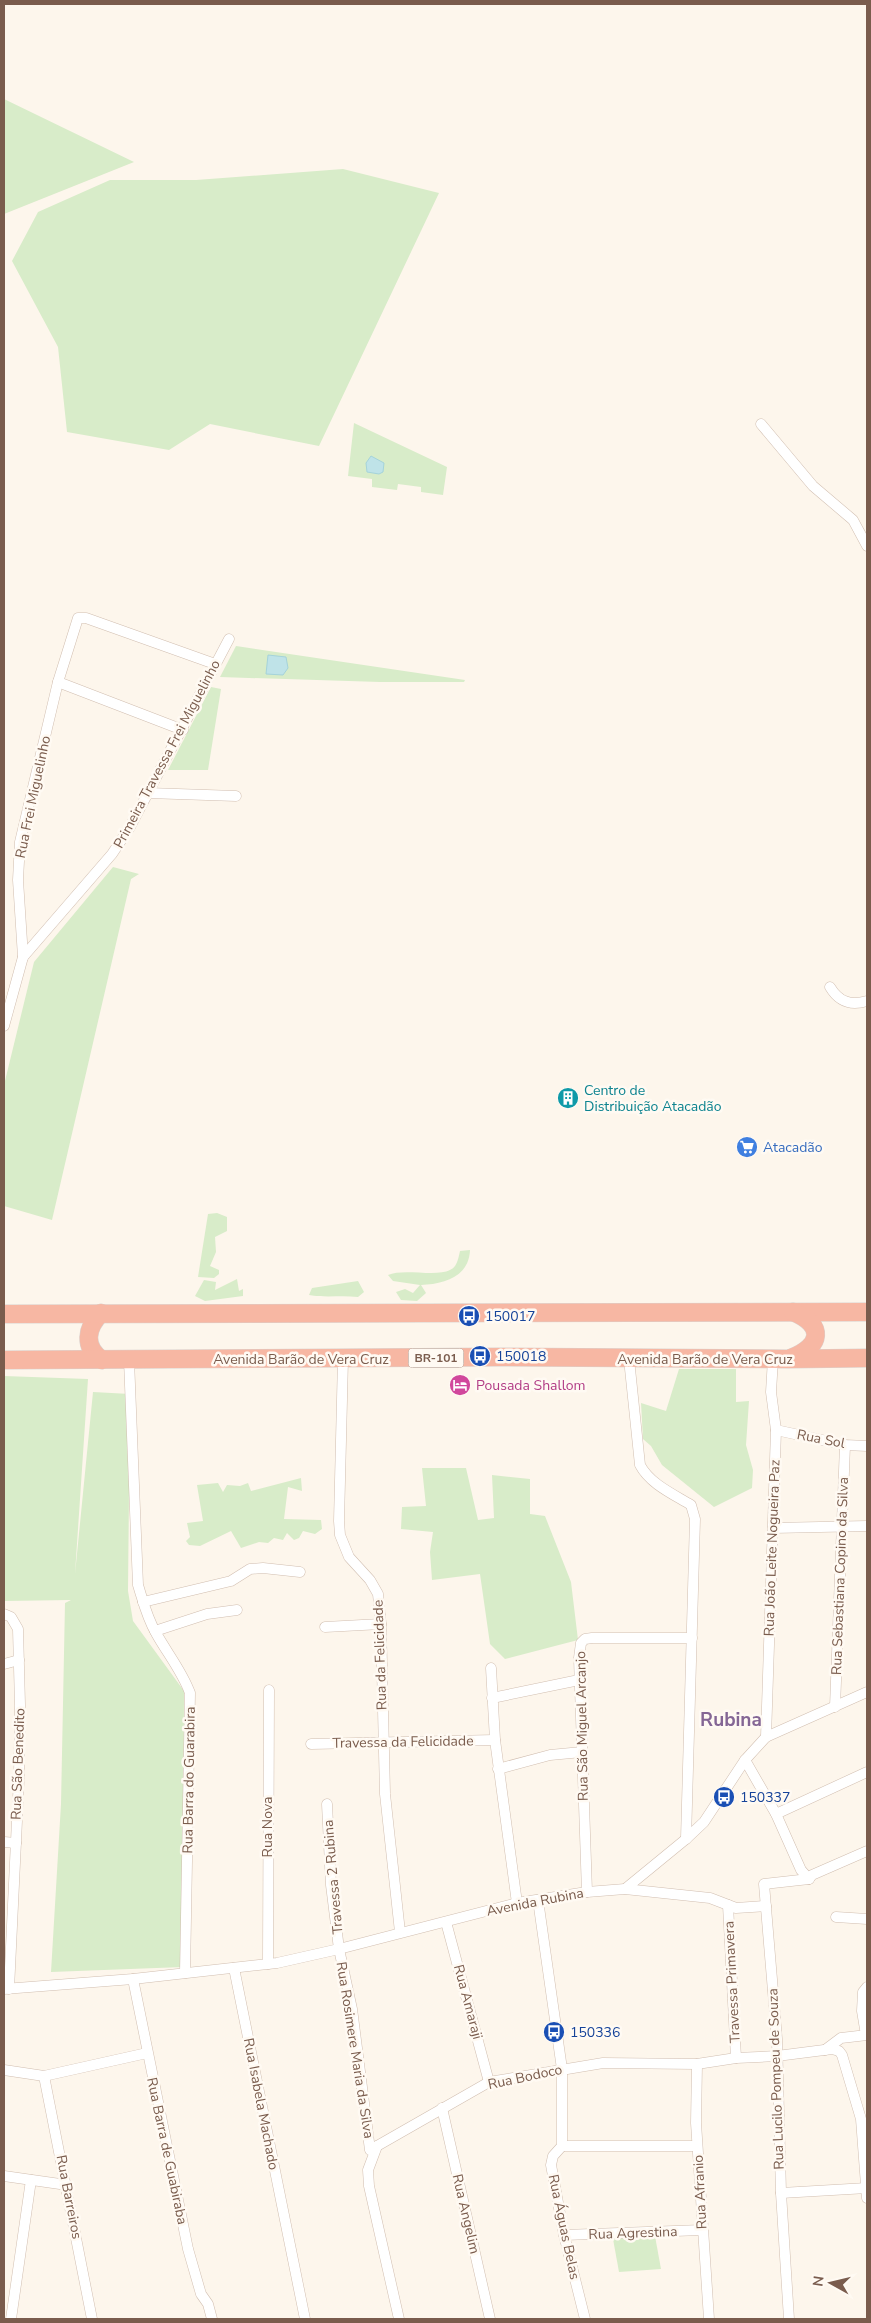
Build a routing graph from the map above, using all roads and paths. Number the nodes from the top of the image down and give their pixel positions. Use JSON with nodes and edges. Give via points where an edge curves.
{"nodes":[{"id":1,"x":761,"y":424,"type":"dead end"},
{"id":2,"x":867,"y":546,"type":"edge"},
{"id":3,"x":229,"y":639,"type":"dead end"},
{"id":4,"x":215,"y":664,"type":"junction"},
{"id":5,"x":58,"y":682,"type":"junction"},
{"id":6,"x":182,"y":730,"type":"junction"},
{"id":7,"x":148,"y":793,"type":"junction"},
{"id":8,"x":236,"y":796,"type":"dead end"},
{"id":9,"x":22,"y":957,"type":"junction"},
{"id":10,"x":830,"y":987,"type":"dead end"},
{"id":11,"x":867,"y":1001,"type":"edge"},
{"id":12,"x":4,"y":1020,"type":"edge"},
{"id":13,"x":792,"y":1311,"type":"junction"},
{"id":14,"x":867,"y":1312,"type":"edge"},
{"id":15,"x":101,"y":1313,"type":"junction"},
{"id":16,"x":4,"y":1314,"type":"edge"},
{"id":17,"x":629,"y":1358,"type":"junction"},
{"id":18,"x":867,"y":1358,"type":"edge"},
{"id":19,"x":342,"y":1359,"type":"junction"},
{"id":20,"x":781,"y":1359,"type":"junction"},
{"id":21,"x":4,"y":1360,"type":"edge"},
{"id":22,"x":102,"y":1360,"type":"junction"},
{"id":23,"x":129,"y":1360,"type":"junction"},
{"id":24,"x":776,"y":1430,"type":"junction"},
{"id":25,"x":846,"y":1446,"type":"junction"},
{"id":26,"x":867,"y":1446,"type":"edge"},
{"id":27,"x":867,"y":1526,"type":"edge"},
{"id":28,"x":842,"y":1527,"type":"junction"},
{"id":29,"x":773,"y":1528,"type":"junction"},
{"id":30,"x":300,"y":1572,"type":"dead end"},
{"id":31,"x":143,"y":1602,"type":"junction"},
{"id":32,"x":237,"y":1610,"type":"dead end"},
{"id":33,"x":4,"y":1614,"type":"edge"},
{"id":34,"x":381,"y":1624,"type":"junction"},
{"id":35,"x":325,"y":1627,"type":"dead end"},
{"id":36,"x":155,"y":1631,"type":"junction"},
{"id":37,"x":692,"y":1638,"type":"junction"},
{"id":38,"x":20,"y":1660,"type":"junction"},
{"id":39,"x":4,"y":1664,"type":"edge"},
{"id":40,"x":490,"y":1668,"type":"dead end"},
{"id":41,"x":580,"y":1680,"type":"junction"},
{"id":42,"x":268,"y":1690,"type":"dead end"},
{"id":43,"x":867,"y":1692,"type":"edge"},
{"id":44,"x":492,"y":1698,"type":"junction"},
{"id":45,"x":835,"y":1707,"type":"junction"},
{"id":46,"x":766,"y":1737,"type":"junction"},
{"id":47,"x":495,"y":1740,"type":"junction"},
{"id":48,"x":382,"y":1743,"type":"junction"},
{"id":49,"x":311,"y":1744,"type":"dead end"},
{"id":50,"x":582,"y":1752,"type":"junction"},
{"id":51,"x":745,"y":1760,"type":"junction"},
{"id":52,"x":498,"y":1769,"type":"junction"},
{"id":53,"x":867,"y":1772,"type":"edge"},
{"id":54,"x":327,"y":1804,"type":"dead end"},
{"id":55,"x":776,"y":1814,"type":"junction"},
{"id":56,"x":686,"y":1839,"type":"junction"},
{"id":57,"x":4,"y":1842,"type":"edge"},
{"id":58,"x":16,"y":1843,"type":"junction"},
{"id":59,"x":867,"y":1851,"type":"edge"},
{"id":60,"x":809,"y":1880,"type":"junction"},
{"id":61,"x":625,"y":1888,"type":"junction"},
{"id":62,"x":587,"y":1892,"type":"junction"},
{"id":63,"x":538,"y":1900,"type":"junction"},
{"id":64,"x":517,"y":1904,"type":"junction"},
{"id":65,"x":728,"y":1905,"type":"junction"},
{"id":66,"x":766,"y":1906,"type":"junction"},
{"id":67,"x":836,"y":1917,"type":"dead end"},
{"id":68,"x":867,"y":1919,"type":"edge"},
{"id":69,"x":446,"y":1922,"type":"junction"},
{"id":70,"x":400,"y":1932,"type":"junction"},
{"id":71,"x":339,"y":1949,"type":"junction"},
{"id":72,"x":268,"y":1964,"type":"junction"},
{"id":73,"x":234,"y":1968,"type":"junction"},
{"id":74,"x":186,"y":1972,"type":"junction"},
{"id":75,"x":133,"y":1979,"type":"junction"},
{"id":76,"x":867,"y":1987,"type":"edge"},
{"id":77,"x":6,"y":1989,"type":"edge"},
{"id":78,"x":867,"y":2035,"type":"edge"},
{"id":79,"x":824,"y":2050,"type":"junction"},
{"id":80,"x":147,"y":2053,"type":"junction"},
{"id":81,"x":777,"y":2056,"type":"junction"},
{"id":82,"x":736,"y":2058,"type":"junction"},
{"id":83,"x":697,"y":2064,"type":"junction"},
{"id":84,"x":562,"y":2069,"type":"junction"},
{"id":85,"x":4,"y":2070,"type":"edge"},
{"id":86,"x":44,"y":2076,"type":"junction"},
{"id":87,"x":489,"y":2082,"type":"junction"},
{"id":88,"x":442,"y":2108,"type":"junction"},
{"id":89,"x":562,"y":2146,"type":"junction"},
{"id":90,"x":697,"y":2146,"type":"junction"},
{"id":91,"x":373,"y":2148,"type":"junction"},
{"id":92,"x":4,"y":2176,"type":"edge"},
{"id":93,"x":31,"y":2180,"type":"junction"},
{"id":94,"x":67,"y":2185,"type":"junction"},
{"id":95,"x":867,"y":2192,"type":"edge"},
{"id":96,"x":781,"y":2193,"type":"junction"},
{"id":97,"x":702,"y":2230,"type":"junction"},
{"id":98,"x":564,"y":2235,"type":"junction"},
{"id":99,"x":12,"y":2319,"type":"edge"},
{"id":100,"x":92,"y":2319,"type":"edge"},
{"id":101,"x":212,"y":2319,"type":"edge"},
{"id":102,"x":305,"y":2319,"type":"edge"},
{"id":103,"x":399,"y":2319,"type":"edge"},
{"id":104,"x":490,"y":2319,"type":"edge"},
{"id":105,"x":585,"y":2319,"type":"edge"},
{"id":106,"x":709,"y":2319,"type":"edge"},
{"id":107,"x":789,"y":2319,"type":"edge"}],
"edges":[{"from":1,"to":2,"type":"street","via":[[813,486],[853,520]]},
{"from":3,"to":4,"type":"street","name":"Primeira Travessa Frei Miguelinho"},
{"from":4,"to":5,"type":"street","name":"Rua Frei Miguelinho","via":[[86,618],[78,618]]},
{"from":4,"to":6,"type":"street","name":"Primeira Travessa Frei Miguelinho"},
{"from":5,"to":6,"type":"street"},
{"from":5,"to":9,"type":"street","name":"Rua Frei Miguelinho","via":[[20,842],[18,880]]},
{"from":6,"to":7,"type":"street","name":"Primeira Travessa Frei Miguelinho"},
{"from":7,"to":8,"type":"street"},
{"from":7,"to":9,"type":"street","name":"Primeira Travessa Frei Miguelinho","via":[[112,854]]},
{"from":9,"to":12,"type":"street","name":"Rua Frei Miguelinho"},
{"from":10,"to":11,"type":"street","via":[[841,1000],[850,1004]]},
{"from":13,"to":14,"type":"highway"},
{"from":13,"to":15,"type":"highway"},
{"from":13,"to":20,"type":"highway","via":[[813,1323],[816,1333],[813,1345],[803,1354]]},
{"from":15,"to":16,"type":"highway"},
{"from":15,"to":22,"type":"highway","via":[[88,1335],[90,1347]]},
{"from":17,"to":19,"type":"highway","name":"Avenida Barão de Vera Cruz","number":"BR-101"},
{"from":17,"to":20,"type":"highway","name":"Avenida Barão de Vera Cruz","number":"BR-101"},
{"from":17,"to":37,"type":"street","via":[[640,1465],[644,1473],[694,1510]]},
{"from":18,"to":20,"type":"highway","name":"Avenida Barão de Vera Cruz","number":"BR-101"},
{"from":19,"to":23,"type":"highway","name":"Avenida Barão de Vera Cruz","number":"BR-101"},
{"from":19,"to":34,"type":"street","name":"Rua da Felicidade","via":[[340,1534],[349,1557],[376,1588]]},
{"from":20,"to":24,"type":"street","name":"Rua João Leite Nogueira Paz","via":[[771,1392]]},
{"from":21,"to":22,"type":"highway","name":"Avenida Barão de Vera Cruz","number":"BR-101"},
{"from":22,"to":23,"type":"highway","name":"Avenida Barão de Vera Cruz","number":"BR-101"},
{"from":23,"to":31,"type":"street","name":"Rua Barra do Guarabira","via":[[136,1570]]},
{"from":24,"to":25,"type":"street","name":"Rua Sol"},
{"from":24,"to":29,"type":"street","name":"Rua João Leite Nogueira Paz"},
{"from":25,"to":26,"type":"street","name":"Rua Sol"},
{"from":25,"to":28,"type":"street","name":"Rua Sebastiana Copino da Silva"},
{"from":27,"to":28,"type":"street"},
{"from":28,"to":29,"type":"street"},
{"from":28,"to":45,"type":"street","name":"Rua Sebastiana Copino da Silva"},
{"from":29,"to":46,"type":"street","name":"Rua João Leite Nogueira Paz"},
{"from":30,"to":31,"type":"street","via":[[250,1569],[231,1581]]},
{"from":31,"to":36,"type":"street","name":"Rua Barra do Guarabira"},
{"from":32,"to":36,"type":"street","via":[[207,1614]]},
{"from":33,"to":38,"type":"street","name":"Rua São Benedito","via":[[11,1617],[18,1629]]},
{"from":34,"to":35,"type":"street"},
{"from":34,"to":48,"type":"street","name":"Rua da Felicidade"},
{"from":36,"to":74,"type":"street","name":"Rua Barra do Guarabira","via":[[190,1693]]},
{"from":37,"to":41,"type":"street","name":"Rua São Miguel Arcanjo","via":[[585,1639],[579,1649]]},
{"from":37,"to":56,"type":"street"},
{"from":38,"to":39,"type":"street"},
{"from":38,"to":58,"type":"street","name":"Rua São Benedito","via":[[20,1778]]},
{"from":40,"to":44,"type":"street"},
{"from":41,"to":44,"type":"street"},
{"from":41,"to":50,"type":"street","name":"Rua São Miguel Arcanjo"},
{"from":42,"to":72,"type":"street","name":"Rua Nova"},
{"from":43,"to":45,"type":"street"},
{"from":44,"to":47,"type":"street"},
{"from":45,"to":46,"type":"street"},
{"from":46,"to":51,"type":"street"},
{"from":47,"to":48,"type":"street","name":"Travessa da Felicidade"},
{"from":47,"to":52,"type":"street"},
{"from":48,"to":49,"type":"street","name":"Travessa da Felicidade"},
{"from":48,"to":70,"type":"street","name":"Rua da Felicidade"},
{"from":50,"to":52,"type":"street","via":[[550,1755]]},
{"from":50,"to":62,"type":"street","name":"Rua São Miguel Arcanjo"},
{"from":51,"to":55,"type":"street"},
{"from":51,"to":56,"type":"street","via":[[704,1822]]},
{"from":52,"to":64,"type":"street"},
{"from":53,"to":55,"type":"street"},
{"from":54,"to":71,"type":"street","name":"Travessa 2 Rubina","via":[[328,1848]]},
{"from":55,"to":60,"type":"street","via":[[801,1870]]},
{"from":56,"to":61,"type":"street"},
{"from":57,"to":58,"type":"street"},
{"from":58,"to":77,"type":"street","name":"Rua São Benedito"},
{"from":59,"to":60,"type":"street","via":[[812,1875]]},
{"from":60,"to":66,"type":"street","name":"Rua Lucilo Pompeu de Souza","via":[[764,1884]]},
{"from":61,"to":62,"type":"street","name":"Avenida Rubina"},
{"from":61,"to":65,"type":"street","name":"Avenida Rubina","via":[[710,1898]]},
{"from":62,"to":63,"type":"street","name":"Avenida Rubina"},
{"from":63,"to":64,"type":"street","name":"Avenida Rubina"},
{"from":63,"to":84,"type":"street","name":"Rua Águas Belas"},
{"from":64,"to":69,"type":"street","name":"Avenida Rubina"},
{"from":65,"to":66,"type":"street","name":"Avenida Rubina","via":[[736,1908]]},
{"from":65,"to":82,"type":"street","name":"Travessa Primavera"},
{"from":66,"to":81,"type":"street","name":"Rua Lucilo Pompeu de Souza"},
{"from":67,"to":68,"type":"street"},
{"from":69,"to":70,"type":"street","name":"Avenida Rubina"},
{"from":69,"to":87,"type":"street","name":"Rua Amaraji"},
{"from":70,"to":71,"type":"street","name":"Avenida Rubina"},
{"from":71,"to":72,"type":"street","name":"Avenida Rubina"},
{"from":71,"to":91,"type":"street","name":"Rua Rosimere Maria da Silva","via":[[352,2009]]},
{"from":72,"to":73,"type":"street","name":"Avenida Rubina"},
{"from":73,"to":74,"type":"street","name":"Avenida Rubina"},
{"from":73,"to":102,"type":"street","name":"Rua Isabela Machado"},
{"from":74,"to":75,"type":"street","name":"Avenida Rubina"},
{"from":75,"to":77,"type":"street","name":"Avenida Rubina"},
{"from":75,"to":80,"type":"street","name":"Rua Barra de Guabiraba"},
{"from":76,"to":78,"type":"street","via":[[863,1992],[862,2011]]},
{"from":78,"to":79,"type":"street","via":[[841,2038]]},
{"from":79,"to":81,"type":"street","name":"Rua Bodoco"},
{"from":79,"to":95,"type":"street","via":[[842,2054],[860,2119]]},
{"from":80,"to":86,"type":"street"},
{"from":80,"to":101,"type":"street","name":"Rua Barra de Guabiraba","via":[[188,2249]]},
{"from":81,"to":82,"type":"street","name":"Rua Bodoco"},
{"from":81,"to":96,"type":"street","name":"Rua Lucilo Pompeu de Souza"},
{"from":82,"to":83,"type":"street","name":"Rua Bodoco"},
{"from":83,"to":84,"type":"street","name":"Rua Bodoco","via":[[603,2063]]},
{"from":83,"to":90,"type":"street","name":"Rua Afranio"},
{"from":84,"to":87,"type":"street","name":"Rua Bodoco"},
{"from":84,"to":89,"type":"street","name":"Rua Águas Belas"},
{"from":85,"to":86,"type":"street"},
{"from":86,"to":94,"type":"street","name":"Rua Barreiros"},
{"from":87,"to":88,"type":"street","name":"Rua Bodoco"},
{"from":88,"to":91,"type":"street","name":"Rua Bodoco"},
{"from":88,"to":104,"type":"street","name":"Rua Angelim"},
{"from":89,"to":90,"type":"street"},
{"from":89,"to":98,"type":"street","name":"Rua Águas Belas","via":[[553,2156],[551,2165]]},
{"from":90,"to":97,"type":"street","name":"Rua Afranio"},
{"from":91,"to":103,"type":"street","via":[[368,2170],[369,2186]]},
{"from":92,"to":93,"type":"street"},
{"from":93,"to":94,"type":"street"},
{"from":93,"to":99,"type":"street"},
{"from":94,"to":100,"type":"street","name":"Rua Barreiros"},
{"from":95,"to":96,"type":"street"},
{"from":96,"to":107,"type":"street","name":"Rua Lucilo Pompeu de Souza"},
{"from":97,"to":98,"type":"street","name":"Rua Agrestina"},
{"from":97,"to":106,"type":"street","name":"Rua Afranio"},
{"from":98,"to":105,"type":"street","name":"Rua Águas Belas"}]}
